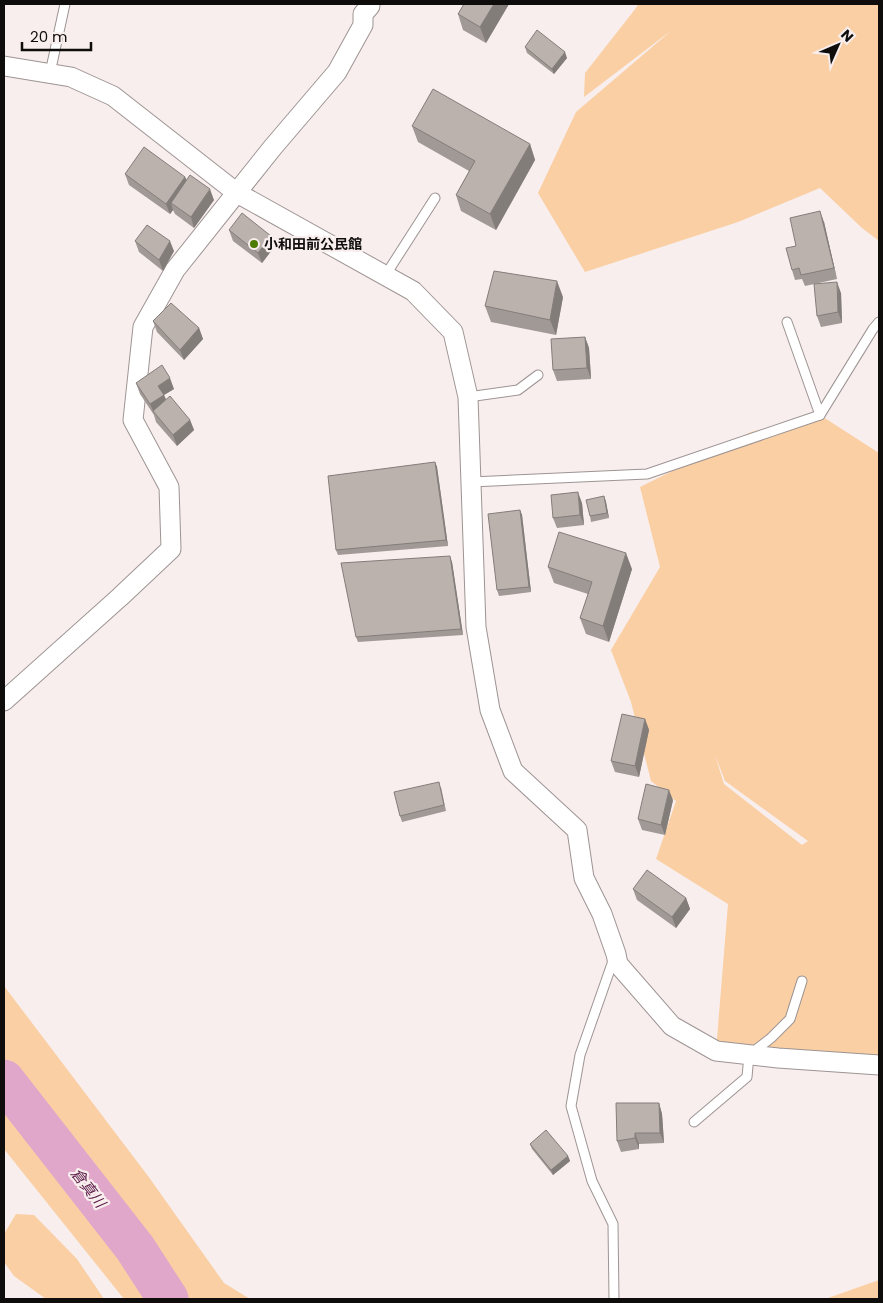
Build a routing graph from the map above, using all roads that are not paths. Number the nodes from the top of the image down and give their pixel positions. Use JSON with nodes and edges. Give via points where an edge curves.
{"nodes":[{"id":1,"x":65,"y":4,"type":"edge"},
{"id":2,"x":368,"y":4,"type":"edge"},
{"id":3,"x":4,"y":66,"type":"edge"},
{"id":4,"x":50,"y":73,"type":"junction"},
{"id":5,"x":237,"y":193,"type":"junction"},
{"id":6,"x":435,"y":198,"type":"dead end"},
{"id":7,"x":385,"y":276,"type":"junction"},
{"id":8,"x":787,"y":322,"type":"dead end"},
{"id":9,"x":879,"y":322,"type":"edge"},
{"id":10,"x":538,"y":375,"type":"dead end"},
{"id":11,"x":468,"y":398,"type":"junction"},
{"id":12,"x":820,"y":415,"type":"junction"},
{"id":13,"x":471,"y":482,"type":"junction"},
{"id":14,"x":4,"y":701,"type":"edge"},
{"id":15,"x":616,"y":954,"type":"junction"},
{"id":16,"x":802,"y":981,"type":"dead end"},
{"id":17,"x":749,"y":1055,"type":"junction"},
{"id":18,"x":879,"y":1065,"type":"edge"},
{"id":19,"x":694,"y":1122,"type":"dead end"},
{"id":20,"x":614,"y":1299,"type":"edge"}],
"edges":[{"from":1,"to":4,"type":"lane"},
{"from":2,"to":5,"type":"street","via":[[370,6],[363,14],[363,25],[337,72]]},
{"from":3,"to":4,"type":"street"},
{"from":4,"to":5,"type":"street","via":[[71,77],[113,96]]},
{"from":5,"to":7,"type":"street"},
{"from":5,"to":14,"type":"street","via":[[175,270],[143,327],[133,420],[169,487],[171,549]]},
{"from":6,"to":7,"type":"lane"},
{"from":7,"to":11,"type":"street","via":[[413,291],[453,332]]},
{"from":8,"to":12,"type":"lane"},
{"from":9,"to":12,"type":"lane"},
{"from":10,"to":11,"type":"lane","via":[[518,390]]},
{"from":11,"to":13,"type":"street"},
{"from":12,"to":13,"type":"lane","via":[[647,474]]},
{"from":13,"to":15,"type":"street","via":[[476,627],[490,710],[513,771],[577,830],[584,878],[602,914]]},
{"from":15,"to":17,"type":"street","via":[[618,964],[672,1026],[716,1051]]},
{"from":15,"to":20,"type":"lane","via":[[580,1055],[571,1106],[592,1182],[612,1224]]},
{"from":16,"to":17,"type":"lane","via":[[790,1019]]},
{"from":17,"to":18,"type":"street"},
{"from":17,"to":19,"type":"lane","via":[[747,1077]]}]}
